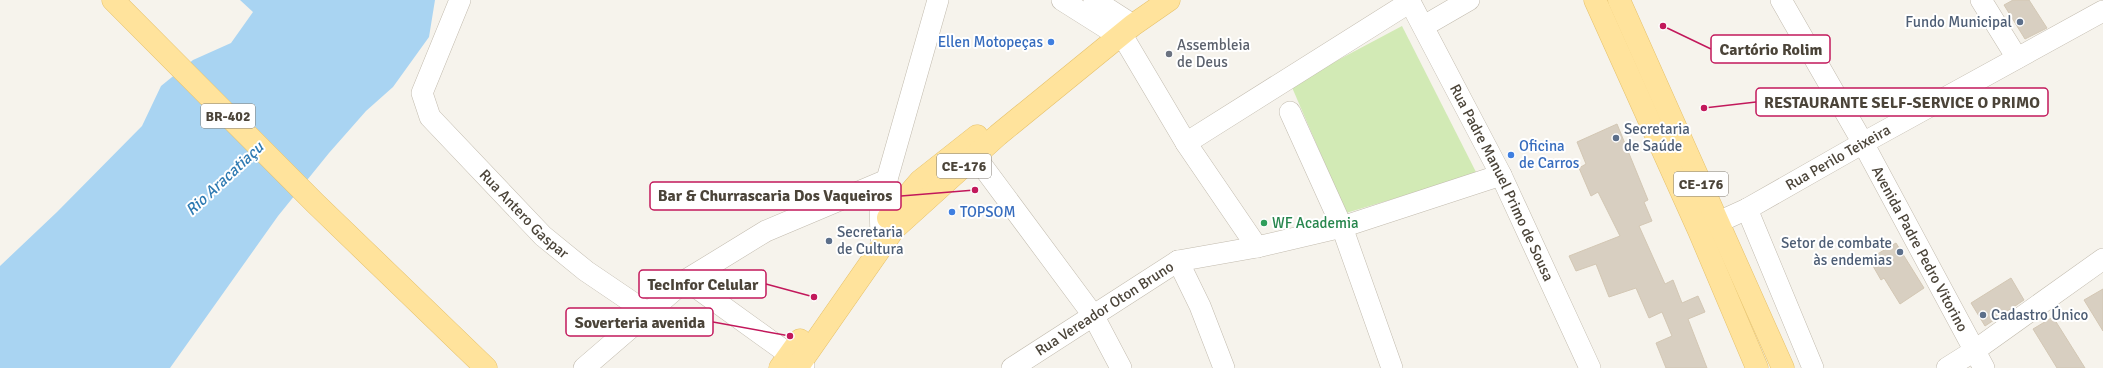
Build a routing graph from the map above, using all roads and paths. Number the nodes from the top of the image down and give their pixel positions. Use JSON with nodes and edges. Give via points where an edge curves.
{"nodes":[{"id":1,"x":113,"y":0,"type":"edge"},
{"id":2,"x":460,"y":0,"type":"edge"},
{"id":3,"x":938,"y":0,"type":"edge"},
{"id":4,"x":1062,"y":0,"type":"edge"},
{"id":5,"x":1094,"y":0,"type":"edge"},
{"id":6,"x":1146,"y":0,"type":"edge"},
{"id":7,"x":1169,"y":0,"type":"edge"},
{"id":8,"x":1469,"y":0,"type":"edge"},
{"id":9,"x":1595,"y":0,"type":"edge"},
{"id":10,"x":1618,"y":0,"type":"edge"},
{"id":11,"x":1781,"y":0,"type":"edge"},
{"id":12,"x":1981,"y":0,"type":"edge"},
{"id":13,"x":1409,"y":1,"type":"edge"},
{"id":14,"x":2103,"y":12,"type":"edge"},
{"id":15,"x":1424,"y":26,"type":"junction"},
{"id":16,"x":1122,"y":27,"type":"junction"},
{"id":17,"x":2017,"y":58,"type":"junction"},
{"id":18,"x":1290,"y":112,"type":"dead end"},
{"id":19,"x":1186,"y":143,"type":"junction"},
{"id":20,"x":1863,"y":143,"type":"junction"},
{"id":21,"x":975,"y":156,"type":"junction"},
{"id":22,"x":1501,"y":175,"type":"junction"},
{"id":23,"x":887,"y":180,"type":"junction"},
{"id":24,"x":1747,"y":209,"type":"junction"},
{"id":25,"x":1718,"y":222,"type":"junction"},
{"id":26,"x":1342,"y":226,"type":"junction"},
{"id":27,"x":1699,"y":231,"type":"junction"},
{"id":28,"x":881,"y":236,"type":"junction"},
{"id":29,"x":1257,"y":247,"type":"junction"},
{"id":30,"x":2103,"y":259,"type":"edge"},
{"id":31,"x":1178,"y":261,"type":"junction"},
{"id":32,"x":686,"y":280,"type":"junction"},
{"id":33,"x":648,"y":313,"type":"junction"},
{"id":34,"x":1093,"y":315,"type":"junction"},
{"id":35,"x":1979,"y":360,"type":"edge"},
{"id":36,"x":795,"y":364,"type":"edge"},
{"id":37,"x":486,"y":368,"type":"edge"},
{"id":38,"x":584,"y":368,"type":"edge"},
{"id":39,"x":1012,"y":368,"type":"edge"},
{"id":40,"x":1121,"y":368,"type":"edge"},
{"id":41,"x":1224,"y":368,"type":"edge"},
{"id":42,"x":1392,"y":368,"type":"edge"},
{"id":43,"x":1590,"y":368,"type":"edge"},
{"id":44,"x":1757,"y":368,"type":"edge"},
{"id":45,"x":1783,"y":368,"type":"edge"},
{"id":46,"x":1813,"y":368,"type":"edge"},
{"id":47,"x":1947,"y":368,"type":"edge"}],
"edges":[{"from":1,"to":37,"type":"main road","number":"BR-402","via":[[315,204]]},
{"from":2,"to":33,"type":"street","name":"Rua Antero Gaspar","via":[[422,93],[430,117],[543,236],[586,271]]},
{"from":3,"to":23,"type":"street"},
{"from":4,"to":16,"type":"street"},
{"from":5,"to":16,"type":"street"},
{"from":6,"to":16,"type":"main road","number":"CE-176"},
{"from":7,"to":16,"type":"main road","number":"CE-176"},
{"from":8,"to":15,"type":"street"},
{"from":9,"to":27,"type":"main road","number":"CE-176"},
{"from":10,"to":25,"type":"main road","number":"CE-176"},
{"from":11,"to":20,"type":"street","name":"Avenida Padre Pedro Vitorino"},
{"from":12,"to":17,"type":"street"},
{"from":13,"to":15,"type":"street","name":"Rua Padre Manuel Primo de Sousa"},
{"from":13,"to":19,"type":"street"},
{"from":14,"to":17,"type":"street","name":"Rua Perilo Teixeira"},
{"from":15,"to":22,"type":"street","name":"Rua Padre Manuel Primo de Sousa"},
{"from":16,"to":19,"type":"street"},
{"from":16,"to":21,"type":"main road","number":"CE-176"},
{"from":16,"to":28,"type":"main road","number":"CE-176","via":[[920,181]]},
{"from":17,"to":20,"type":"street","name":"Rua Perilo Teixeira"},
{"from":18,"to":26,"type":"street"},
{"from":19,"to":29,"type":"street"},
{"from":20,"to":24,"type":"street","name":"Rua Perilo Teixeira"},
{"from":20,"to":35,"type":"street","name":"Avenida Padre Pedro Vitorino"},
{"from":21,"to":28,"type":"main road","number":"CE-176","via":[[894,229]]},
{"from":21,"to":34,"type":"street"},
{"from":22,"to":26,"type":"street","name":"Rua Vereador Oton Bruno"},
{"from":22,"to":43,"type":"street","name":"Rua Padre Manuel Primo de Sousa"},
{"from":23,"to":28,"type":"street","via":[[880,204]]},
{"from":23,"to":32,"type":"street","via":[[766,231]]},
{"from":24,"to":25,"type":"street","name":"Rua Perilo Teixeira"},
{"from":24,"to":46,"type":"street"},
{"from":25,"to":27,"type":"street","name":"Rua Perilo Teixeira"},
{"from":25,"to":45,"type":"main road","number":"CE-176"},
{"from":26,"to":29,"type":"street","name":"Rua Vereador Oton Bruno"},
{"from":26,"to":42,"type":"street"},
{"from":27,"to":44,"type":"main road","number":"CE-176"},
{"from":28,"to":36,"type":"main road","number":"CE-176"},
{"from":29,"to":31,"type":"street","name":"Rua Vereador Oton Bruno"},
{"from":30,"to":35,"type":"street"},
{"from":31,"to":34,"type":"street","name":"Rua Vereador Oton Bruno"},
{"from":31,"to":41,"type":"street","via":[[1200,306]]},
{"from":32,"to":33,"type":"street"},
{"from":32,"to":36,"type":"street"},
{"from":33,"to":38,"type":"street"},
{"from":34,"to":39,"type":"street","name":"Rua Vereador Oton Bruno"},
{"from":34,"to":40,"type":"street"},
{"from":35,"to":47,"type":"street"}]}
